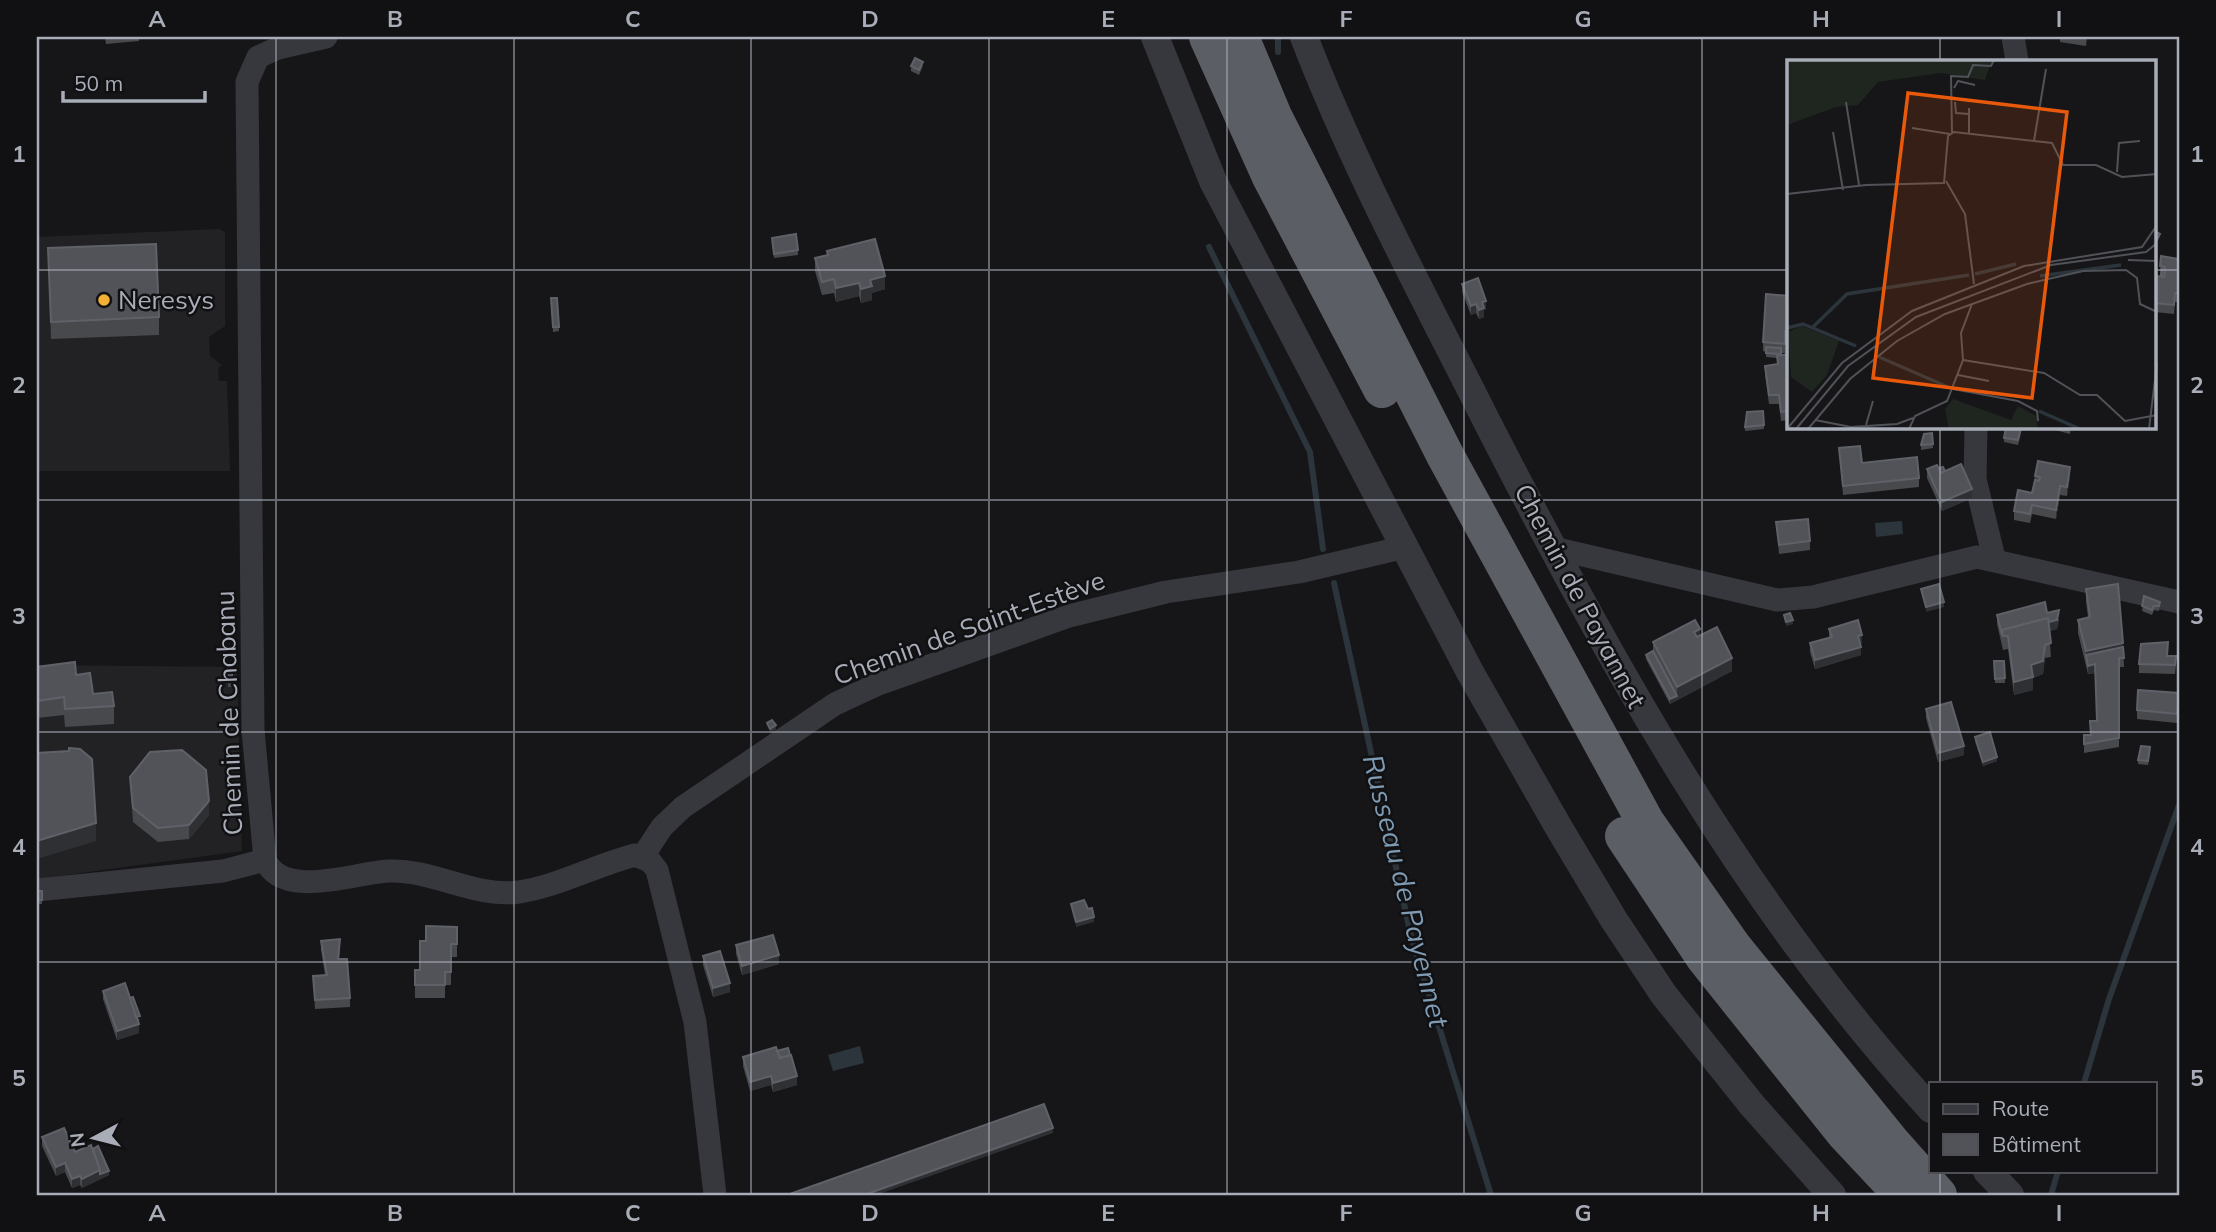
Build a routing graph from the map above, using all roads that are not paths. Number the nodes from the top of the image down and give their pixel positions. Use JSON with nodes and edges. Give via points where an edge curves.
{"nodes":[{"id":1,"x":326,"y":37,"type":"edge"},
{"id":2,"x":1155,"y":37,"type":"edge"},
{"id":3,"x":1208,"y":37,"type":"edge"},
{"id":4,"x":1240,"y":37,"type":"edge"},
{"id":5,"x":1304,"y":37,"type":"edge"},
{"id":6,"x":2013,"y":37,"type":"edge"},
{"id":7,"x":2017,"y":60,"type":"edge"},
{"id":8,"x":1976,"y":429,"type":"edge"},
{"id":9,"x":1405,"y":547,"type":"junction"},
{"id":10,"x":1553,"y":548,"type":"junction"},
{"id":11,"x":1994,"y":558,"type":"junction"},
{"id":12,"x":2179,"y":602,"type":"edge"},
{"id":13,"x":643,"y":856,"type":"junction"},
{"id":14,"x":265,"y":860,"type":"junction"},
{"id":15,"x":37,"y":890,"type":"edge"},
{"id":16,"x":1929,"y":1107,"type":"edge"},
{"id":17,"x":1988,"y":1172,"type":"edge"},
{"id":18,"x":715,"y":1195,"type":"edge"},
{"id":19,"x":1832,"y":1195,"type":"edge"},
{"id":20,"x":1903,"y":1195,"type":"edge"},
{"id":21,"x":1938,"y":1195,"type":"edge"},
{"id":22,"x":2010,"y":1195,"type":"edge"}],
"edges":[{"from":1,"to":14,"type":"street","name":"Chemin de Chabanu","via":[[258,57],[247,82],[253,730]]},
{"from":2,"to":9,"type":"street","via":[[1213,181]]},
{"from":3,"to":20,"type":"highway","via":[[1277,189],[1547,701],[1624,835],[1705,958],[1844,1132]]},
{"from":4,"to":21,"type":"highway","via":[[1273,116],[1445,455],[1646,822],[1732,946]]},
{"from":5,"to":10,"type":"street","name":"Chemin de Payannet","via":[[1355,158]]},
{"from":6,"to":7,"type":"street"},
{"from":8,"to":11,"type":"street","via":[[1975,479]]},
{"from":9,"to":13,"type":"street","name":"Chemin de Saint-Estève","via":[[1310,570],[1166,592],[1069,616],[876,685],[835,704],[683,807],[662,827]]},
{"from":9,"to":19,"type":"street","via":[[1470,672],[1614,920],[1688,1025]]},
{"from":10,"to":11,"type":"street","via":[[1785,600],[1965,558]]},
{"from":10,"to":16,"type":"street","name":"Chemin de Payannet","via":[[1657,738],[1755,890],[1843,1006]]},
{"from":11,"to":12,"type":"street"},
{"from":13,"to":14,"type":"street","name":"Chemin de Chabanu","via":[[516,892],[489,892],[398,871],[295,883],[278,876]]},
{"from":13,"to":18,"type":"street","via":[[657,870],[695,1022]]},
{"from":14,"to":15,"type":"street","via":[[223,872]]},
{"from":17,"to":22,"type":"street"}]}
